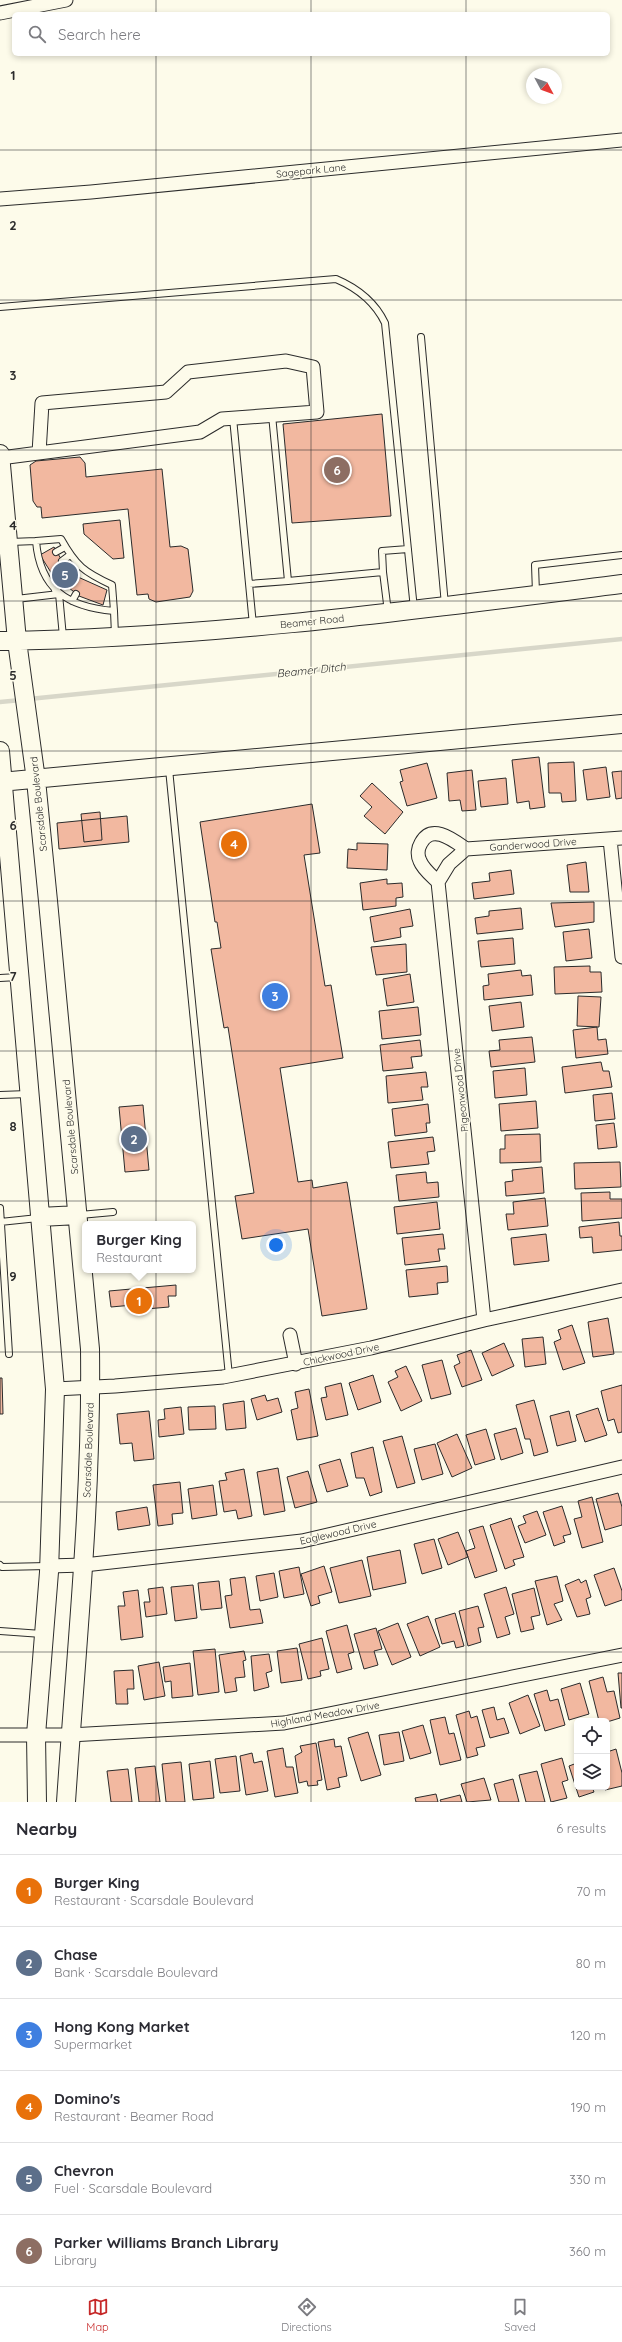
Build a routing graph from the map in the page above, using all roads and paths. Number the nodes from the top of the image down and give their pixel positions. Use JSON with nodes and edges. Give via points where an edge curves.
{"nodes":[{"id":1,"x":66,"y":0,"type":"edge"},
{"id":2,"x":0,"y":13,"type":"edge"},
{"id":3,"x":622,"y":140,"type":"edge"},
{"id":4,"x":0,"y":199,"type":"edge"},
{"id":5,"x":0,"y":307,"type":"edge"},
{"id":6,"x":421,"y":336,"type":"dead end"},
{"id":7,"x":272,"y":415,"type":"junction"},
{"id":8,"x":233,"y":418,"type":"junction"},
{"id":9,"x":39,"y":453,"type":"junction"},
{"id":10,"x":0,"y":454,"type":"edge"},
{"id":11,"x":0,"y":458,"type":"edge"},
{"id":12,"x":36,"y":541,"type":"junction"},
{"id":13,"x":8,"y":542,"type":"junction"},
{"id":14,"x":65,"y":547,"type":"junction"},
{"id":15,"x":408,"y":549,"type":"junction"},
{"id":16,"x":56,"y":552,"type":"dead end"},
{"id":17,"x":622,"y":555,"type":"edge"},
{"id":18,"x":70,"y":556,"type":"junction"},
{"id":19,"x":62,"y":561,"type":"dead end"},
{"id":20,"x":79,"y":565,"type":"junction"},
{"id":21,"x":72,"y":572,"type":"dead end"},
{"id":22,"x":383,"y":572,"type":"junction"},
{"id":23,"x":88,"y":573,"type":"junction"},
{"id":24,"x":98,"y":579,"type":"junction"},
{"id":25,"x":84,"y":580,"type":"dead end"},
{"id":26,"x":288,"y":581,"type":"junction"},
{"id":27,"x":62,"y":584,"type":"dead end"},
{"id":28,"x":249,"y":584,"type":"junction"},
{"id":29,"x":622,"y":584,"type":"edge"},
{"id":30,"x":95,"y":586,"type":"dead end"},
{"id":31,"x":57,"y":592,"type":"junction"},
{"id":32,"x":76,"y":594,"type":"dead end"},
{"id":33,"x":536,"y":595,"type":"junction"},
{"id":34,"x":14,"y":599,"type":"junction"},
{"id":35,"x":72,"y":601,"type":"junction"},
{"id":36,"x":445,"y":607,"type":"junction"},
{"id":37,"x":414,"y":610,"type":"junction"},
{"id":38,"x":114,"y":611,"type":"junction"},
{"id":39,"x":388,"y":613,"type":"junction"},
{"id":40,"x":253,"y":626,"type":"junction"},
{"id":41,"x":115,"y":635,"type":"junction"},
{"id":42,"x":63,"y":638,"type":"junction"},
{"id":43,"x":9,"y":641,"type":"edge"},
{"id":44,"x":622,"y":724,"type":"edge"},
{"id":45,"x":168,"y":767,"type":"junction"},
{"id":46,"x":1,"y":770,"type":"edge"},
{"id":47,"x":36,"y":780,"type":"junction"},
{"id":48,"x":616,"y":839,"type":"edge"},
{"id":49,"x":466,"y":849,"type":"junction"},
{"id":50,"x":5,"y":854,"type":"edge"},
{"id":51,"x":438,"y":882,"type":"junction"},
{"id":52,"x":622,"y":957,"type":"edge"},
{"id":53,"x":18,"y":977,"type":"junction"},
{"id":54,"x":0,"y":978,"type":"edge"},
{"id":55,"x":28,"y":1094,"type":"junction"},
{"id":56,"x":0,"y":1095,"type":"edge"},
{"id":57,"x":0,"y":1208,"type":"edge"},
{"id":58,"x":113,"y":1212,"type":"dead end"},
{"id":59,"x":78,"y":1215,"type":"junction"},
{"id":60,"x":40,"y":1217,"type":"junction"},
{"id":61,"x":1,"y":1221,"type":"edge"},
{"id":62,"x":82,"y":1257,"type":"edge"},
{"id":63,"x":83,"y":1273,"type":"edge"},
{"id":64,"x":622,"y":1290,"type":"edge"},
{"id":65,"x":484,"y":1320,"type":"junction"},
{"id":66,"x":290,"y":1335,"type":"dead end"},
{"id":67,"x":9,"y":1354,"type":"dead end"},
{"id":68,"x":296,"y":1364,"type":"junction"},
{"id":69,"x":229,"y":1376,"type":"junction"},
{"id":70,"x":91,"y":1387,"type":"junction"},
{"id":71,"x":55,"y":1389,"type":"junction"},
{"id":72,"x":622,"y":1467,"type":"edge"},
{"id":73,"x":0,"y":1565,"type":"edge"},
{"id":74,"x":84,"y":1565,"type":"junction"},
{"id":75,"x":49,"y":1566,"type":"junction"},
{"id":76,"x":0,"y":1631,"type":"edge"},
{"id":77,"x":44,"y":1634,"type":"junction"},
{"id":78,"x":622,"y":1655,"type":"edge"},
{"id":79,"x":0,"y":1735,"type":"edge"},
{"id":80,"x":36,"y":1735,"type":"junction"},
{"id":81,"x":70,"y":1735,"type":"junction"},
{"id":82,"x":37,"y":1802,"type":"edge"},
{"id":83,"x":66,"y":1802,"type":"edge"}],
"edges":[{"from":1,"to":2,"type":"street"},
{"from":3,"to":4,"type":"street","name":"Sagepark Lane"},
{"from":5,"to":15,"type":"lane","via":[[336,279],[350,285],[378,308],[385,323]]},
{"from":6,"to":36,"type":"lane"},
{"from":7,"to":8,"type":"street"},
{"from":7,"to":9,"type":"street","via":[[316,412],[313,367],[286,360],[188,372],[166,392],[42,403]]},
{"from":7,"to":26,"type":"lane"},
{"from":8,"to":9,"type":"street","via":[[222,419],[200,432]]},
{"from":8,"to":28,"type":"lane"},
{"from":9,"to":11,"type":"street"},
{"from":10,"to":11,"type":"main road","name":"Scarsdale Boulevard"},
{"from":11,"to":13,"type":"main road","name":"Scarsdale Boulevard"},
{"from":12,"to":13,"type":"lane"},
{"from":12,"to":14,"type":"lane","via":[[61,539]]},
{"from":12,"to":31,"type":"lane","via":[[40,560]]},
{"from":13,"to":34,"type":"main road","name":"Scarsdale Boulevard"},
{"from":14,"to":16,"type":"lane"},
{"from":14,"to":18,"type":"lane"},
{"from":15,"to":22,"type":"lane","via":[[382,551]]},
{"from":15,"to":37,"type":"lane"},
{"from":17,"to":33,"type":"lane","via":[[535,565]]},
{"from":18,"to":19,"type":"lane"},
{"from":18,"to":20,"type":"lane"},
{"from":20,"to":21,"type":"lane"},
{"from":20,"to":23,"type":"lane"},
{"from":22,"to":26,"type":"lane"},
{"from":22,"to":39,"type":"lane"},
{"from":23,"to":24,"type":"lane"},
{"from":23,"to":25,"type":"lane"},
{"from":24,"to":30,"type":"lane"},
{"from":24,"to":38,"type":"lane","via":[[105,586],[112,585]]},
{"from":26,"to":28,"type":"lane"},
{"from":27,"to":31,"type":"lane"},
{"from":28,"to":40,"type":"lane"},
{"from":29,"to":33,"type":"main road","name":"Beamer Road"},
{"from":31,"to":34,"type":"lane"},
{"from":31,"to":35,"type":"lane"},
{"from":31,"to":42,"type":"lane"},
{"from":32,"to":35,"type":"lane"},
{"from":33,"to":36,"type":"main road","name":"Beamer Road"},
{"from":34,"to":43,"type":"main road","name":"Scarsdale Boulevard"},
{"from":35,"to":38,"type":"lane"},
{"from":36,"to":37,"type":"main road","name":"Beamer Road"},
{"from":37,"to":39,"type":"main road","name":"Beamer Road"},
{"from":38,"to":41,"type":"lane"},
{"from":39,"to":40,"type":"main road","name":"Beamer Road"},
{"from":40,"to":41,"type":"main road","name":"Beamer Road"},
{"from":41,"to":42,"type":"main road","name":"Beamer Road"},
{"from":42,"to":43,"type":"main road","name":"Beamer Road"},
{"from":43,"to":47,"type":"main road","name":"Scarsdale Boulevard","via":[[20,660]]},
{"from":44,"to":45,"type":"main road"},
{"from":45,"to":47,"type":"main road"},
{"from":45,"to":69,"type":"lane"},
{"from":46,"to":47,"type":"main road"},
{"from":46,"to":50,"type":"main road"},
{"from":47,"to":59,"type":"main road","name":"Scarsdale Boulevard"},
{"from":48,"to":49,"type":"street","name":"Ganderwood Drive"},
{"from":48,"to":52,"type":"street"},
{"from":49,"to":51,"type":"street","via":[[450,864]]},
{"from":49,"to":51,"type":"street","via":[[444,834],[436,833],[423,840],[419,846],[420,861]]},
{"from":50,"to":53,"type":"main road"},
{"from":51,"to":65,"type":"street","name":"Pigeonwood Drive"},
{"from":53,"to":54,"type":"lane"},
{"from":53,"to":55,"type":"main road"},
{"from":55,"to":56,"type":"lane"},
{"from":55,"to":60,"type":"main road"},
{"from":57,"to":61,"type":"lane"},
{"from":58,"to":59,"type":"lane"},
{"from":59,"to":60,"type":"main road"},
{"from":59,"to":62,"type":"main road","name":"Scarsdale Boulevard"},
{"from":60,"to":61,"type":"lane"},
{"from":60,"to":71,"type":"main road"},
{"from":61,"to":67,"type":"lane"},
{"from":63,"to":70,"type":"main road","name":"Scarsdale Boulevard"},
{"from":64,"to":65,"type":"street","name":"Chickwood Drive"},
{"from":65,"to":68,"type":"street","name":"Chickwood Drive"},
{"from":66,"to":68,"type":"street"},
{"from":68,"to":69,"type":"street","name":"Chickwood Drive"},
{"from":69,"to":70,"type":"street","name":"Chickwood Drive"},
{"from":70,"to":71,"type":"street","name":"Chickwood Drive"},
{"from":70,"to":74,"type":"main road","name":"Scarsdale Boulevard"},
{"from":71,"to":75,"type":"main road"},
{"from":72,"to":74,"type":"street","name":"Eaglewood Drive","via":[[302,1541]]},
{"from":73,"to":75,"type":"lane","via":[[23,1568]]},
{"from":74,"to":75,"type":"street","name":"Eaglewood Drive"},
{"from":74,"to":81,"type":"main road","name":"Scarsdale Boulevard"},
{"from":75,"to":77,"type":"main road"},
{"from":76,"to":77,"type":"lane"},
{"from":77,"to":80,"type":"main road"},
{"from":78,"to":81,"type":"street","name":"Highland Meadow Drive","via":[[284,1723]]},
{"from":79,"to":80,"type":"street","name":"Highland Meadow Drive"},
{"from":80,"to":81,"type":"street","name":"Highland Meadow Drive"},
{"from":80,"to":82,"type":"main road"},
{"from":81,"to":83,"type":"main road","name":"Scarsdale Boulevard"}]}
